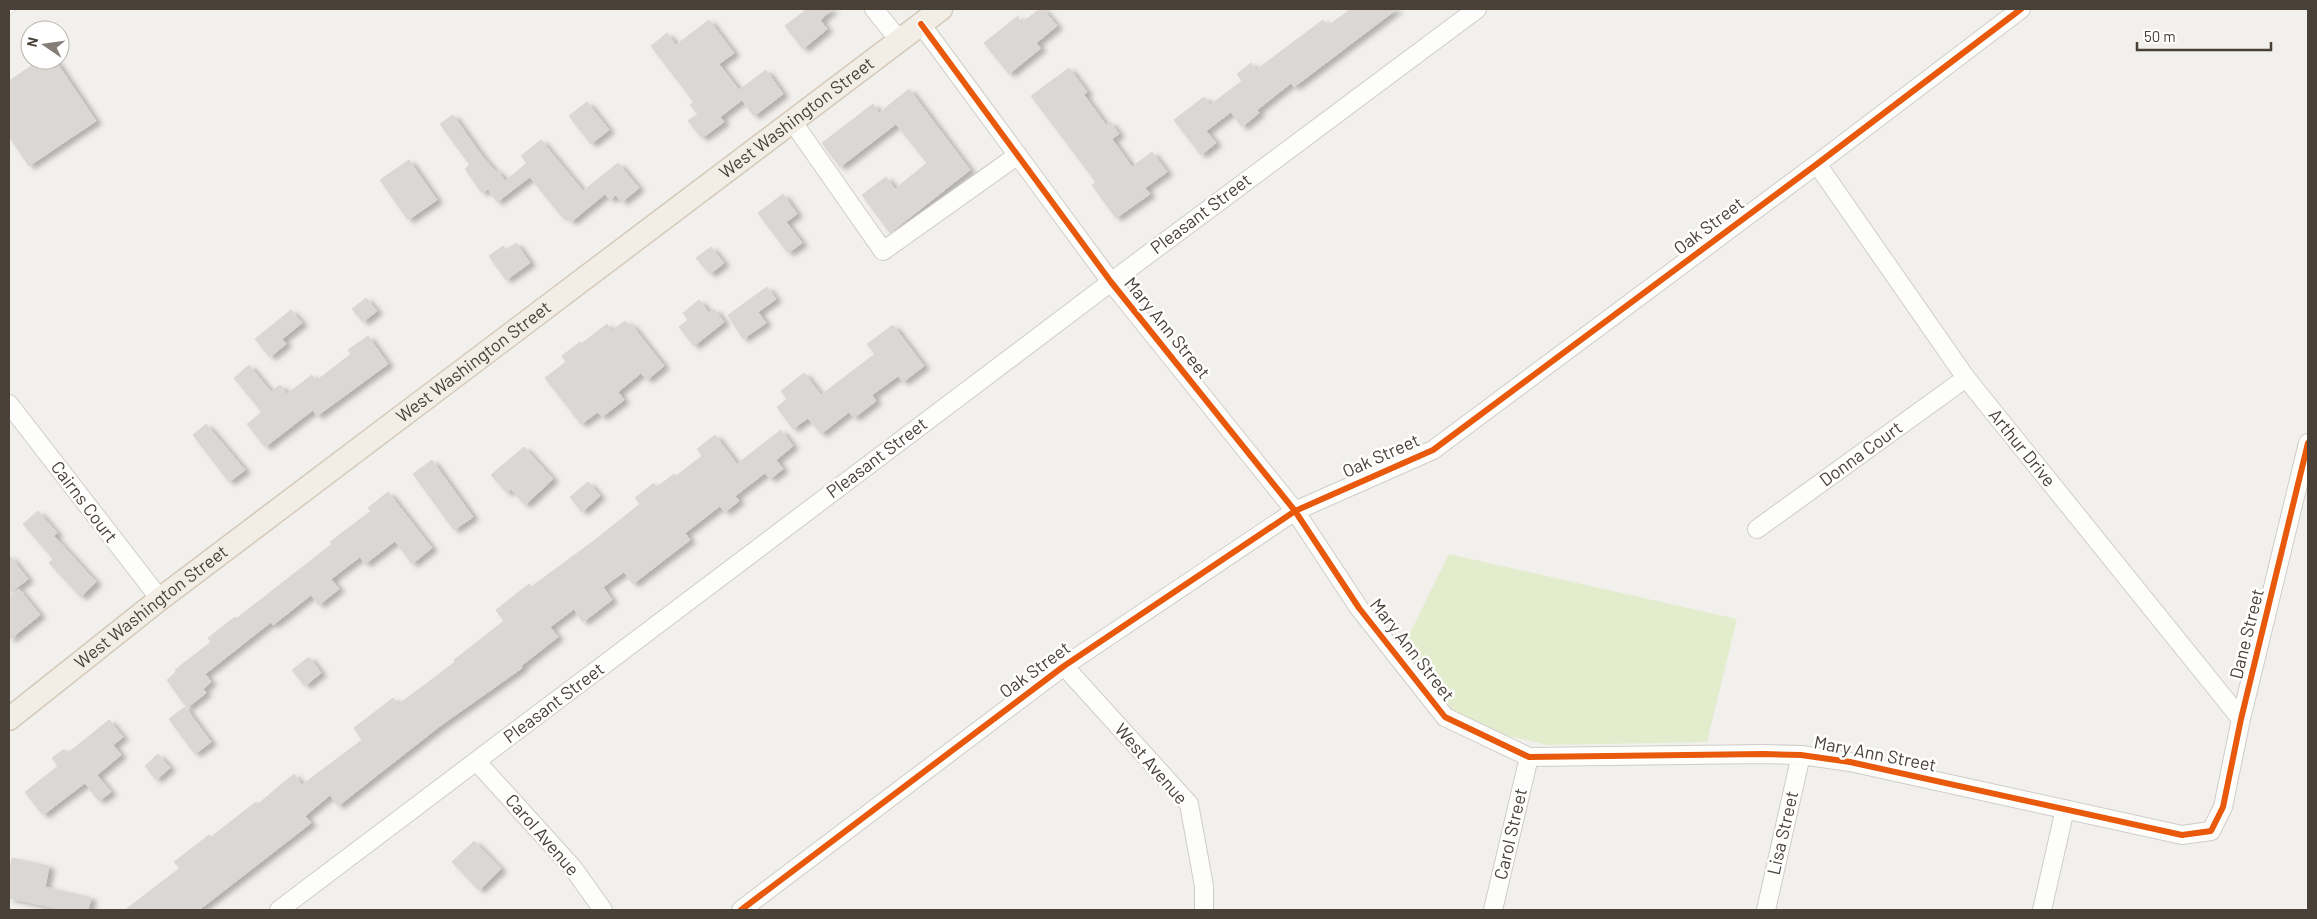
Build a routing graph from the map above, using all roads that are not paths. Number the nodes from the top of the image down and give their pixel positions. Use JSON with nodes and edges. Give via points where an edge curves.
{"nodes":[{"id":1,"x":874,"y":9,"type":"edge"},
{"id":2,"x":941,"y":9,"type":"edge"},
{"id":3,"x":1477,"y":9,"type":"edge"},
{"id":4,"x":2021,"y":9,"type":"edge"},
{"id":5,"x":921,"y":24,"type":"junction"},
{"id":6,"x":899,"y":40,"type":"junction"},
{"id":7,"x":792,"y":121,"type":"junction"},
{"id":8,"x":1018,"y":155,"type":"junction"},
{"id":9,"x":1817,"y":164,"type":"junction"},
{"id":10,"x":1111,"y":282,"type":"junction"},
{"id":11,"x":1966,"y":378,"type":"junction"},
{"id":12,"x":9,"y":404,"type":"edge"},
{"id":13,"x":2308,"y":443,"type":"edge"},
{"id":14,"x":1295,"y":510,"type":"junction"},
{"id":15,"x":1757,"y":529,"type":"dead end"},
{"id":16,"x":160,"y":599,"type":"junction"},
{"id":17,"x":1064,"y":666,"type":"junction"},
{"id":18,"x":9,"y":719,"type":"edge"},
{"id":19,"x":2241,"y":719,"type":"junction"},
{"id":20,"x":1801,"y":755,"type":"junction"},
{"id":21,"x":1529,"y":757,"type":"junction"},
{"id":22,"x":477,"y":762,"type":"junction"},
{"id":23,"x":2064,"y":809,"type":"junction"},
{"id":24,"x":2211,"y":831,"type":"joint"},
{"id":25,"x":279,"y":910,"type":"edge"},
{"id":26,"x":603,"y":910,"type":"edge"},
{"id":27,"x":741,"y":910,"type":"edge"},
{"id":28,"x":1204,"y":910,"type":"edge"},
{"id":29,"x":1493,"y":910,"type":"edge"},
{"id":30,"x":1766,"y":910,"type":"edge"},
{"id":31,"x":2042,"y":910,"type":"edge"}],
"edges":[{"from":1,"to":6,"type":"street"},
{"from":2,"to":5,"type":"main road","name":"West Washington Street"},
{"from":3,"to":10,"type":"street","name":"Pleasant Street"},
{"from":4,"to":9,"type":"street","name":"Oak Street"},
{"from":5,"to":6,"type":"main road","name":"West Washington Street"},
{"from":5,"to":8,"type":"street","name":"Mary Ann Street"},
{"from":6,"to":7,"type":"main road","name":"West Washington Street"},
{"from":7,"to":8,"type":"street","via":[[883,251]]},
{"from":7,"to":16,"type":"main road","name":"West Washington Street"},
{"from":8,"to":10,"type":"street","name":"Mary Ann Street"},
{"from":9,"to":11,"type":"street","name":"Arthur Drive"},
{"from":9,"to":14,"type":"street","name":"Oak Street","via":[[1433,450]]},
{"from":10,"to":14,"type":"street","name":"Mary Ann Street"},
{"from":10,"to":22,"type":"street","name":"Pleasant Street"},
{"from":11,"to":15,"type":"street","name":"Donna Court"},
{"from":11,"to":19,"type":"street","name":"Arthur Drive"},
{"from":12,"to":16,"type":"street","name":"Cairns Court"},
{"from":13,"to":19,"type":"street","name":"Dane Street"},
{"from":14,"to":17,"type":"street","name":"Oak Street"},
{"from":14,"to":21,"type":"street","name":"Mary Ann Street","via":[[1359,608],[1445,717]]},
{"from":16,"to":18,"type":"main road","name":"West Washington Street"},
{"from":17,"to":27,"type":"street","name":"Oak Street"},
{"from":17,"to":28,"type":"street","name":"West Avenue","via":[[1189,804],[1204,886]]},
{"from":19,"to":24,"type":"street","name":"Dane Street","via":[[2223,806]]},
{"from":20,"to":21,"type":"street","name":"Mary Ann Street"},
{"from":20,"to":23,"type":"street","name":"Mary Ann Street","via":[[1850,762]]},
{"from":20,"to":30,"type":"street","name":"Lisa Street"},
{"from":21,"to":29,"type":"street","name":"Carol Street"},
{"from":22,"to":25,"type":"street","name":"Pleasant Street"},
{"from":22,"to":26,"type":"street","name":"Carol Avenue","via":[[572,868]]},
{"from":23,"to":24,"type":"street","name":"Mary Ann Street","via":[[2182,835]]},
{"from":23,"to":31,"type":"street"}]}
